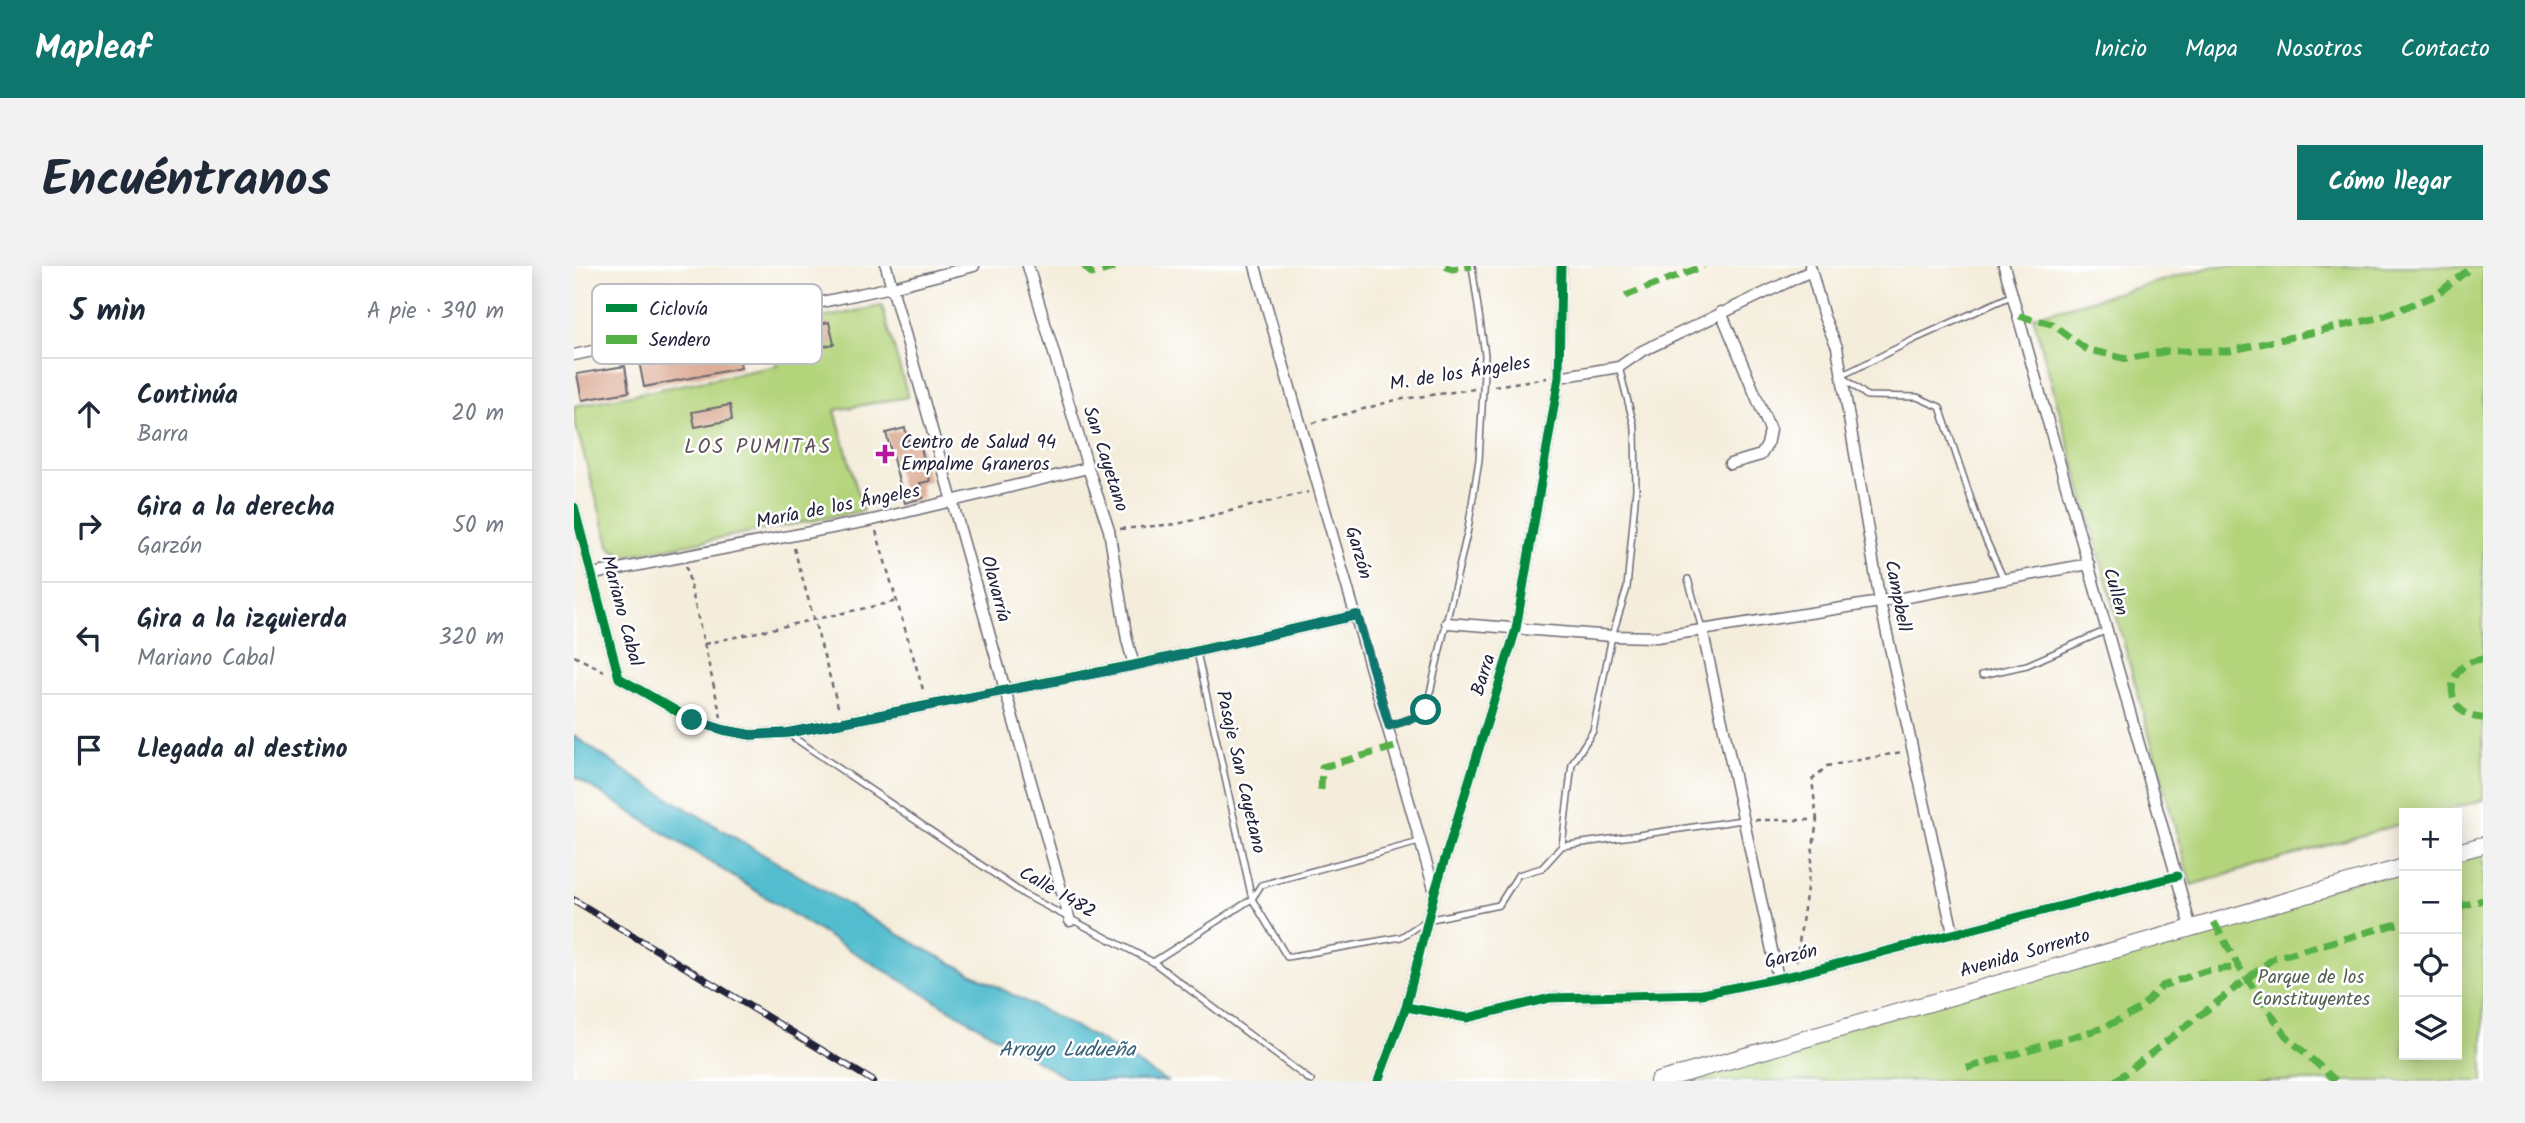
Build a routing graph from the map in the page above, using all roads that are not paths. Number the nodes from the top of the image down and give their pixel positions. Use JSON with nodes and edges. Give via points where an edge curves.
{"nodes":[{"id":1,"x":886,"y":266,"type":"edge"},
{"id":2,"x":974,"y":266,"type":"edge"},
{"id":3,"x":1028,"y":266,"type":"edge"},
{"id":4,"x":1255,"y":266,"type":"edge"},
{"id":5,"x":1472,"y":266,"type":"edge"},
{"id":6,"x":1561,"y":266,"type":"edge"},
{"id":7,"x":2004,"y":266,"type":"edge"},
{"id":8,"x":1811,"y":268,"type":"edge"},
{"id":9,"x":892,"y":287,"type":"junction"},
{"id":10,"x":2013,"y":295,"type":"junction"},
{"id":11,"x":822,"y":302,"type":"edge"},
{"id":12,"x":1721,"y":312,"type":"junction"},
{"id":13,"x":592,"y":351,"type":"edge"},
{"id":14,"x":574,"y":355,"type":"edge"},
{"id":15,"x":1619,"y":367,"type":"junction"},
{"id":16,"x":1841,"y":376,"type":"junction"},
{"id":17,"x":1559,"y":377,"type":"junction"},
{"id":18,"x":1730,"y":464,"type":"dead end"},
{"id":19,"x":1088,"y":468,"type":"junction"},
{"id":20,"x":954,"y":502,"type":"junction"},
{"id":21,"x":574,"y":507,"type":"edge"},
{"id":22,"x":2089,"y":564,"type":"junction"},
{"id":23,"x":593,"y":574,"type":"junction"},
{"id":24,"x":1688,"y":579,"type":"dead end"},
{"id":25,"x":2004,"y":580,"type":"junction"},
{"id":26,"x":1880,"y":602,"type":"junction"},
{"id":27,"x":1357,"y":615,"type":"junction"},
{"id":28,"x":1447,"y":623,"type":"junction"},
{"id":29,"x":1516,"y":629,"type":"junction"},
{"id":30,"x":1702,"y":629,"type":"junction"},
{"id":31,"x":2107,"y":630,"type":"junction"},
{"id":32,"x":1612,"y":636,"type":"junction"},
{"id":33,"x":1197,"y":652,"type":"junction"},
{"id":34,"x":1134,"y":666,"type":"junction"},
{"id":35,"x":1982,"y":675,"type":"dead end"},
{"id":36,"x":1003,"y":691,"type":"junction"},
{"id":37,"x":1389,"y":726,"type":"junction"},
{"id":38,"x":787,"y":733,"type":"junction"},
{"id":39,"x":1745,"y":820,"type":"junction"},
{"id":40,"x":1422,"y":841,"type":"junction"},
{"id":41,"x":2482,"y":845,"type":"edge"},
{"id":42,"x":1562,"y":846,"type":"junction"},
{"id":43,"x":2462,"y":851,"type":"edge"},
{"id":44,"x":2399,"y":868,"type":"edge"},
{"id":45,"x":2177,"y":876,"type":"junction"},
{"id":46,"x":1435,"y":891,"type":"junction"},
{"id":47,"x":1252,"y":900,"type":"junction"},
{"id":48,"x":1070,"y":920,"type":"junction"},
{"id":49,"x":1427,"y":920,"type":"junction"},
{"id":50,"x":2192,"y":928,"type":"junction"},
{"id":51,"x":1953,"y":933,"type":"junction"},
{"id":52,"x":1153,"y":962,"type":"junction"},
{"id":53,"x":1778,"y":978,"type":"junction"},
{"id":54,"x":1406,"y":1007,"type":"junction"},
{"id":55,"x":1311,"y":1081,"type":"edge"},
{"id":56,"x":1378,"y":1081,"type":"edge"},
{"id":57,"x":1658,"y":1081,"type":"edge"}],
"edges":[{"from":1,"to":9,"type":"street","name":"Olavarría"},
{"from":2,"to":9,"type":"street"},
{"from":3,"to":19,"type":"street","name":"San Cayetano"},
{"from":4,"to":27,"type":"street","name":"Garzón"},
{"from":5,"to":28,"type":"lane","via":[[1485,355],[1479,460]]},
{"from":6,"to":17,"type":"street","name":"Barra"},
{"from":7,"to":10,"type":"street","name":"Cullen"},
{"from":8,"to":12,"type":"street","name":"M. de los Ángeles"},
{"from":8,"to":16,"type":"street","name":"Campbell","via":[[1837,347]]},
{"from":9,"to":11,"type":"street"},
{"from":9,"to":20,"type":"street","name":"Olavarría"},
{"from":10,"to":16,"type":"lane"},
{"from":10,"to":22,"type":"street","name":"Cullen"},
{"from":12,"to":15,"type":"street","name":"M. de los Ángeles"},
{"from":12,"to":18,"type":"street","via":[[1770,430],[1761,455]]},
{"from":13,"to":14,"type":"street"},
{"from":15,"to":17,"type":"street","name":"M. de los Ángeles"},
{"from":15,"to":32,"type":"lane","via":[[1635,429],[1636,489],[1627,588]]},
{"from":16,"to":25,"type":"lane","via":[[1867,396],[1917,397],[1940,407],[1981,529]]},
{"from":16,"to":26,"type":"street","name":"Campbell"},
{"from":17,"to":29,"type":"street","name":"Barra"},
{"from":19,"to":20,"type":"street","name":"María de los Ángeles"},
{"from":19,"to":34,"type":"street","name":"San Cayetano","via":[[1109,530]]},
{"from":20,"to":23,"type":"street","name":"María de los Ángeles"},
{"from":20,"to":36,"type":"street","name":"Olavarría"},
{"from":21,"to":23,"type":"street","name":"Mariano Cabal"},
{"from":22,"to":25,"type":"street"},
{"from":22,"to":31,"type":"street","name":"Cullen"},
{"from":23,"to":38,"type":"street","name":"Mariano Cabal","via":[[620,678],[692,720],[751,735]]},
{"from":24,"to":30,"type":"lane"},
{"from":25,"to":26,"type":"street"},
{"from":26,"to":30,"type":"street"},
{"from":26,"to":51,"type":"street","name":"Campbell"},
{"from":27,"to":33,"type":"street","name":"Mariano Cabal"},
{"from":27,"to":37,"type":"street","name":"Garzón"},
{"from":28,"to":29,"type":"street"},
{"from":28,"to":37,"type":"lane","via":[[1426,710]]},
{"from":29,"to":32,"type":"street"},
{"from":29,"to":46,"type":"street","name":"Barra"},
{"from":30,"to":32,"type":"street","via":[[1657,637]]},
{"from":30,"to":39,"type":"street"},
{"from":31,"to":35,"type":"lane","via":[[2027,665]]},
{"from":31,"to":45,"type":"street","name":"Cullen"},
{"from":32,"to":42,"type":"lane","via":[[1593,732],[1572,764]]},
{"from":33,"to":34,"type":"street","name":"Mariano Cabal"},
{"from":33,"to":47,"type":"lane","name":"Pasaje San Cayetano"},
{"from":34,"to":36,"type":"street","name":"Mariano Cabal"},
{"from":36,"to":38,"type":"street","name":"Mariano Cabal"},
{"from":36,"to":48,"type":"street","name":"Olavarría"},
{"from":37,"to":40,"type":"street","name":"Garzón"},
{"from":38,"to":48,"type":"lane","name":"Calle 1482","via":[[1025,895]]},
{"from":39,"to":42,"type":"lane"},
{"from":39,"to":53,"type":"street"},
{"from":40,"to":46,"type":"street","name":"Garzón"},
{"from":40,"to":47,"type":"lane","via":[[1261,886]]},
{"from":41,"to":43,"type":"main road"},
{"from":42,"to":49,"type":"lane","via":[[1542,868],[1517,875],[1499,905]]},
{"from":44,"to":50,"type":"main road","name":"Avenida Sorrento"},
{"from":45,"to":50,"type":"street","name":"Cullen"},
{"from":45,"to":51,"type":"street","name":"Garzón"},
{"from":46,"to":49,"type":"street","name":"Barra"},
{"from":47,"to":49,"type":"lane","name":"Pasaje San Cayetano","via":[[1287,957],[1401,937]]},
{"from":47,"to":52,"type":"lane"},
{"from":48,"to":52,"type":"lane","name":"Calle 1482"},
{"from":49,"to":54,"type":"street","name":"Barra"},
{"from":50,"to":57,"type":"main road","name":"Avenida Sorrento"},
{"from":51,"to":53,"type":"street","name":"Garzón"},
{"from":52,"to":55,"type":"lane","name":"Calle 1482"},
{"from":53,"to":54,"type":"street","name":"Garzón","via":[[1702,994],[1550,998],[1467,1018]]},
{"from":54,"to":56,"type":"street","name":"Barra"}]}
